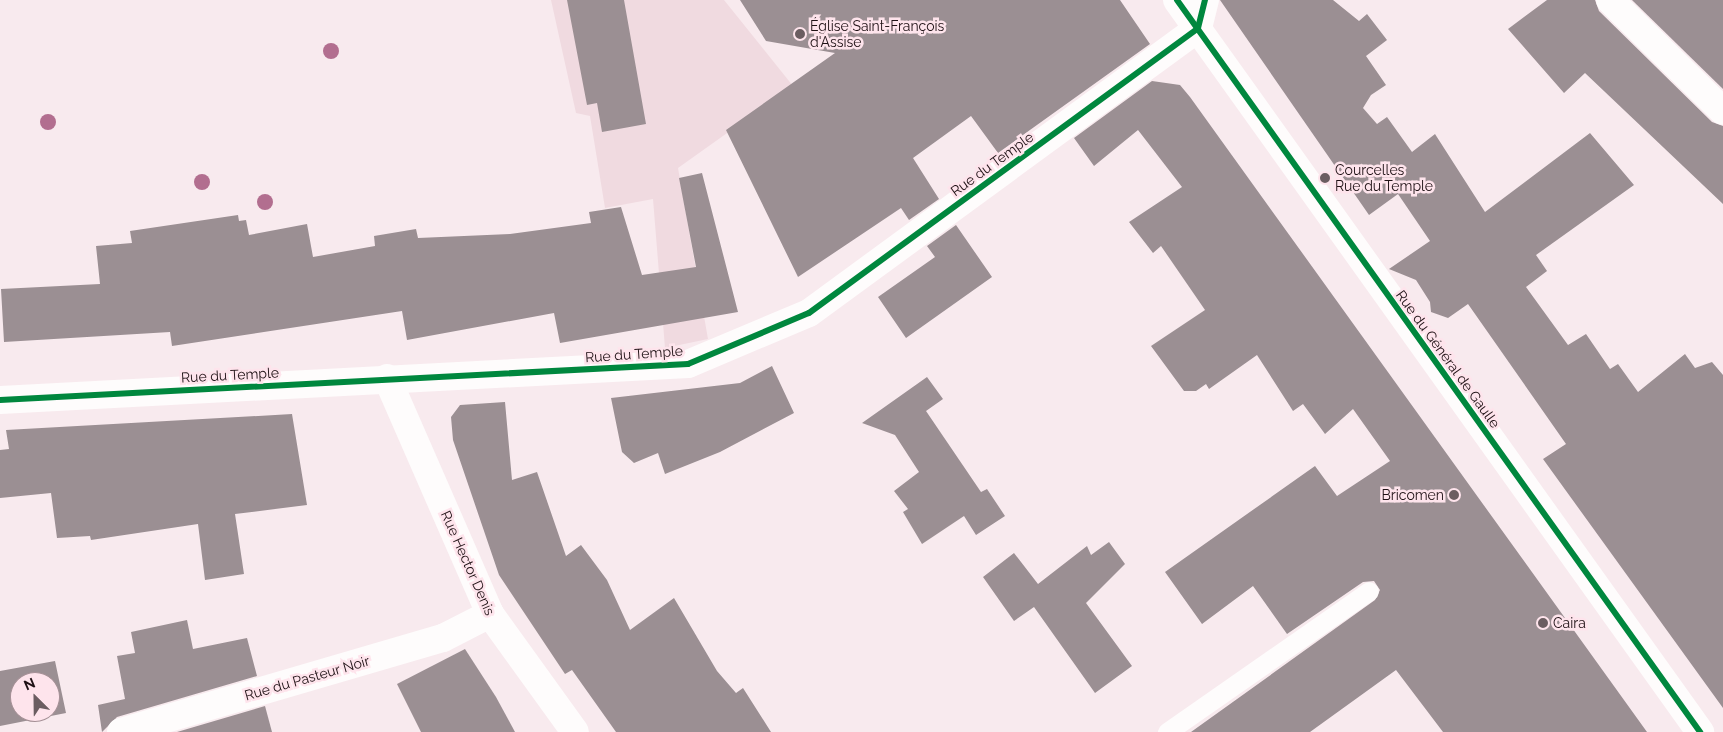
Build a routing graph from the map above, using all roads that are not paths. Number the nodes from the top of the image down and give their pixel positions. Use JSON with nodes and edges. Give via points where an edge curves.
{"nodes":[{"id":1,"x":1178,"y":0,"type":"edge"},
{"id":2,"x":1205,"y":0,"type":"edge"},
{"id":3,"x":1610,"y":0,"type":"edge"},
{"id":4,"x":1198,"y":28,"type":"junction"},
{"id":5,"x":1723,"y":111,"type":"edge"},
{"id":6,"x":387,"y":378,"type":"junction"},
{"id":7,"x":0,"y":400,"type":"edge"},
{"id":8,"x":1369,"y":591,"type":"dead end"},
{"id":9,"x":490,"y":614,"type":"junction"},
{"id":10,"x":121,"y":732,"type":"edge"},
{"id":11,"x":576,"y":732,"type":"edge"},
{"id":12,"x":1167,"y":732,"type":"edge"},
{"id":13,"x":1700,"y":732,"type":"edge"}],
"edges":[{"from":1,"to":4,"type":"street","name":"Rue du Général de Gaulle"},
{"from":2,"to":4,"type":"street"},
{"from":3,"to":5,"type":"street"},
{"from":4,"to":6,"type":"street","name":"Rue du Temple","via":[[809,313],[688,364]]},
{"from":4,"to":13,"type":"street","name":"Rue du Général de Gaulle"},
{"from":6,"to":7,"type":"street","name":"Rue du Temple"},
{"from":6,"to":9,"type":"street","name":"Rue Hector Denis"},
{"from":8,"to":12,"type":"lane"},
{"from":9,"to":10,"type":"street","name":"Rue du Pasteur Noir","via":[[443,638]]},
{"from":9,"to":11,"type":"street","name":"Rue Hector Denis"}]}
